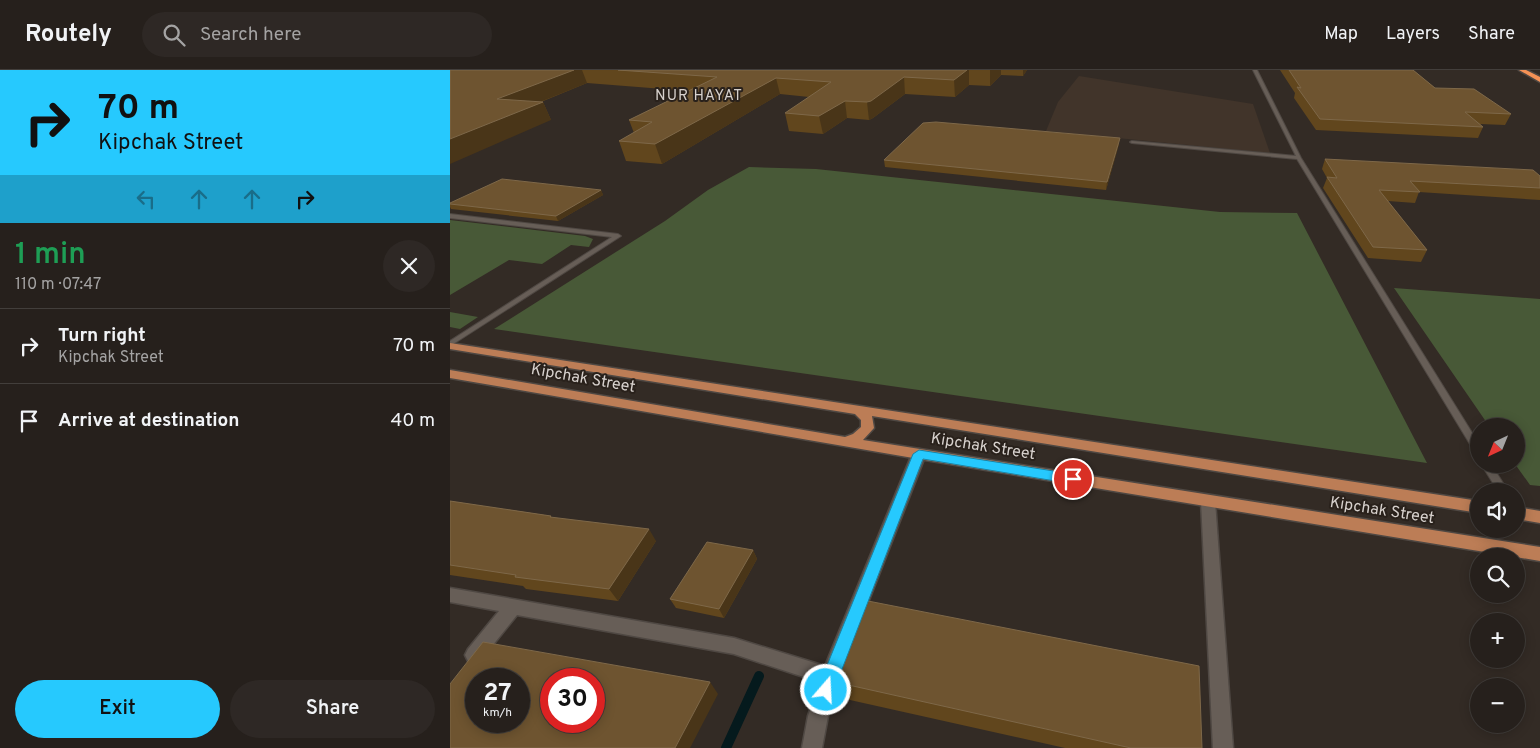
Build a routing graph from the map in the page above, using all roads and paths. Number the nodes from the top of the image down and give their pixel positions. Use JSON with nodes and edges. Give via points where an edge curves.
{"nodes":[{"id":1,"x":1255,"y":70,"type":"edge"},
{"id":2,"x":1522,"y":70,"type":"edge"},
{"id":3,"x":1540,"y":80,"type":"edge"},
{"id":4,"x":1132,"y":142,"type":"dead end"},
{"id":5,"x":1299,"y":158,"type":"junction"},
{"id":6,"x":450,"y":216,"type":"edge"},
{"id":7,"x":450,"y":346,"type":"edge"},
{"id":8,"x":450,"y":374,"type":"edge"},
{"id":9,"x":858,"y":410,"type":"junction"},
{"id":10,"x":1470,"y":437,"type":"edge"},
{"id":11,"x":843,"y":442,"type":"junction"},
{"id":12,"x":919,"y":454,"type":"junction"},
{"id":13,"x":1208,"y":501,"type":"junction"},
{"id":14,"x":1470,"y":506,"type":"edge"},
{"id":15,"x":1525,"y":514,"type":"edge"},
{"id":16,"x":1540,"y":517,"type":"edge"},
{"id":17,"x":1540,"y":554,"type":"edge"},
{"id":18,"x":450,"y":595,"type":"edge"},
{"id":19,"x":514,"y":606,"type":"junction"},
{"id":20,"x":462,"y":670,"type":"edge"},
{"id":21,"x":830,"y":677,"type":"junction"},
{"id":22,"x":812,"y":748,"type":"edge"},
{"id":23,"x":1223,"y":748,"type":"edge"}],
"edges":[{"from":1,"to":5,"type":"lane"},
{"from":2,"to":3,"type":"highway"},
{"from":4,"to":5,"type":"lane"},
{"from":5,"to":10,"type":"lane"},
{"from":6,"to":7,"type":"lane","via":[[618,236]]},
{"from":7,"to":9,"type":"main road","name":"Kipchak Street"},
{"from":8,"to":11,"type":"main road","name":"Kipchak Street"},
{"from":9,"to":11,"type":"main road","via":[[864,414],[868,428],[858,437]]},
{"from":9,"to":14,"type":"main road","name":"Kipchak Street"},
{"from":11,"to":12,"type":"main road","name":"Kipchak Street"},
{"from":12,"to":13,"type":"main road","name":"Kipchak Street"},
{"from":12,"to":21,"type":"street"},
{"from":13,"to":17,"type":"main road","name":"Kipchak Street"},
{"from":13,"to":23,"type":"street"},
{"from":15,"to":16,"type":"main road"},
{"from":18,"to":19,"type":"street"},
{"from":19,"to":20,"type":"street"},
{"from":19,"to":21,"type":"street","via":[[734,646]]},
{"from":21,"to":22,"type":"street"}]}
